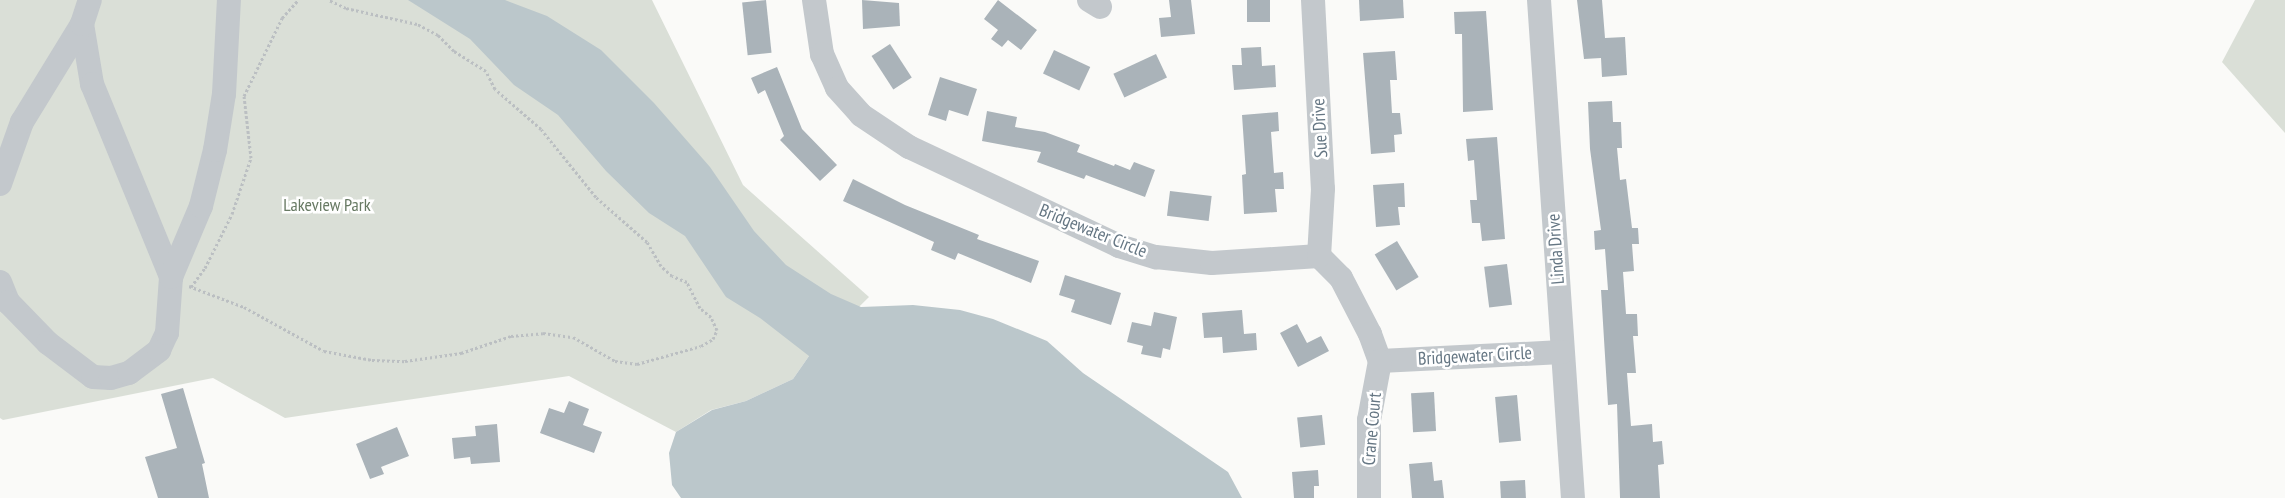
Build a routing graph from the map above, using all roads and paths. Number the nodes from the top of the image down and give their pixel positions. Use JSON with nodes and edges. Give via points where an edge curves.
{"nodes":[{"id":1,"x":90,"y":0,"type":"edge"},
{"id":2,"x":229,"y":0,"type":"edge"},
{"id":3,"x":298,"y":0,"type":"edge"},
{"id":4,"x":329,"y":0,"type":"edge"},
{"id":5,"x":814,"y":0,"type":"edge"},
{"id":6,"x":1313,"y":0,"type":"edge"},
{"id":7,"x":1539,"y":0,"type":"edge"},
{"id":8,"x":82,"y":24,"type":"junction"},
{"id":9,"x":0,"y":184,"type":"edge"},
{"id":10,"x":1319,"y":256,"type":"junction"},
{"id":11,"x":0,"y":282,"type":"edge"},
{"id":12,"x":181,"y":282,"type":"junction"},
{"id":13,"x":1562,"y":352,"type":"junction"},
{"id":14,"x":1380,"y":361,"type":"junction"},
{"id":15,"x":1368,"y":498,"type":"edge"},
{"id":16,"x":1573,"y":498,"type":"edge"}],
"edges":[{"from":1,"to":8,"type":"street"},
{"from":2,"to":12,"type":"street","via":[[224,94],[215,150]]},
{"from":3,"to":12,"type":"path","via":[[282,18],[244,96],[251,158],[232,214],[205,268]]},
{"from":4,"to":12,"type":"path","via":[[346,8],[417,24],[438,35],[454,51],[486,71],[495,89],[541,129],[596,197],[647,242],[660,266],[687,282],[700,308],[711,317],[717,330],[713,339],[702,346],[637,364],[615,361],[573,337],[543,333],[511,336],[452,354],[405,361],[372,360],[324,351],[244,307]]},
{"from":5,"to":10,"type":"street","name":"Bridgewater Circle","via":[[822,54],[837,88],[861,115],[909,147],[1119,246],[1156,257],[1212,263]]},
{"from":6,"to":10,"type":"street","name":"Sue Drive","via":[[1323,189]]},
{"from":7,"to":13,"type":"street","name":"Linda Drive"},
{"from":8,"to":9,"type":"street","via":[[22,122]]},
{"from":8,"to":12,"type":"street","via":[[92,84]]},
{"from":10,"to":14,"type":"street","via":[[1341,278]]},
{"from":11,"to":12,"type":"street","via":[[8,302],[48,343],[93,377],[111,378],[129,374],[159,350],[167,334]]},
{"from":13,"to":14,"type":"street","name":"Bridgewater Circle"},
{"from":13,"to":16,"type":"street","name":"Linda Drive"},
{"from":14,"to":15,"type":"street","name":"Crane Court","via":[[1370,420]]}]}
